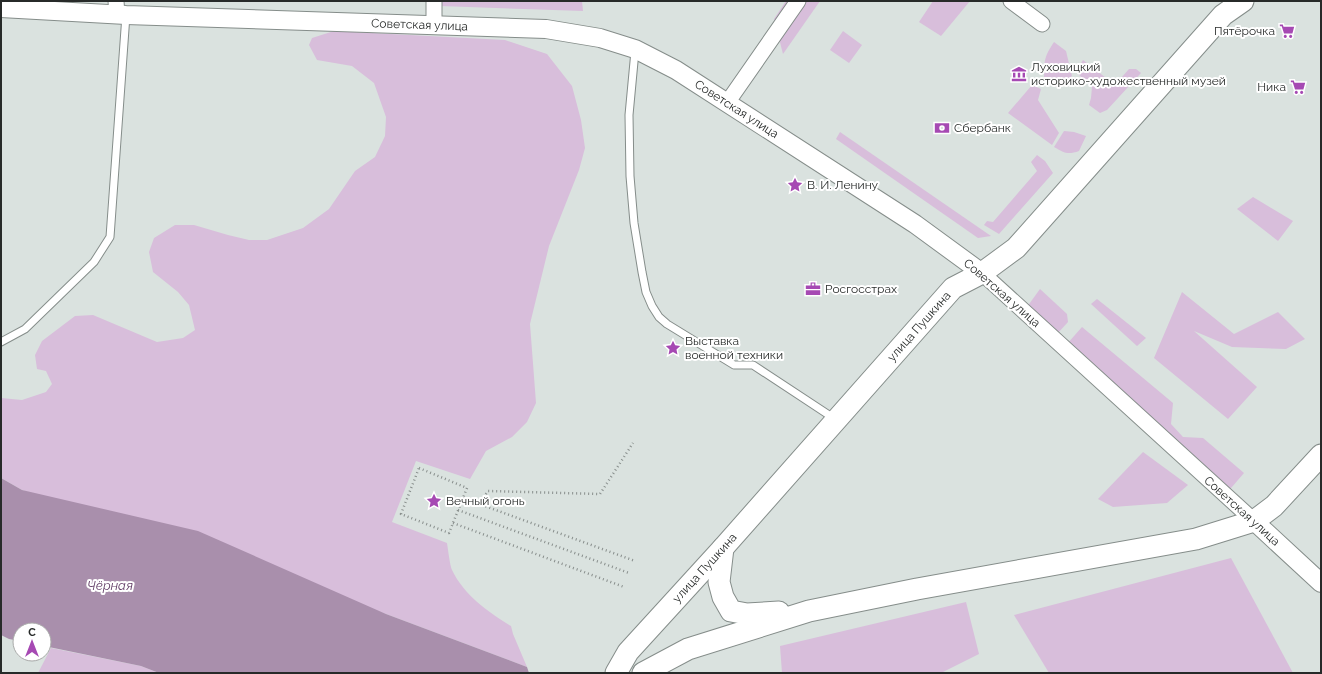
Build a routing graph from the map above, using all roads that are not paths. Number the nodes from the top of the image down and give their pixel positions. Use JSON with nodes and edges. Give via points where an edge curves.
{"nodes":[{"id":1,"x":434,"y":1,"type":"edge"},
{"id":2,"x":798,"y":1,"type":"edge"},
{"id":3,"x":1011,"y":1,"type":"edge"},
{"id":4,"x":1243,"y":1,"type":"edge"},
{"id":5,"x":1,"y":8,"type":"edge"},
{"id":6,"x":120,"y":10,"type":"edge"},
{"id":7,"x":434,"y":24,"type":"junction"},
{"id":8,"x":1042,"y":24,"type":"dead end"},
{"id":9,"x":635,"y":49,"type":"junction"},
{"id":10,"x":727,"y":103,"type":"junction"},
{"id":11,"x":982,"y":273,"type":"junction"},
{"id":12,"x":1,"y":342,"type":"edge"},
{"id":13,"x":836,"y":420,"type":"junction"},
{"id":14,"x":1321,"y":455,"type":"edge"},
{"id":15,"x":1254,"y":522,"type":"junction"},
{"id":16,"x":723,"y":548,"type":"junction"},
{"id":17,"x":1321,"y":583,"type":"edge"},
{"id":18,"x":809,"y":611,"type":"junction"},
{"id":19,"x":616,"y":673,"type":"edge"},
{"id":20,"x":643,"y":673,"type":"edge"}],
"edges":[{"from":1,"to":7,"type":"street"},
{"from":2,"to":10,"type":"street"},
{"from":3,"to":8,"type":"street"},
{"from":4,"to":11,"type":"main road","name":"улица Пушкина","via":[[1223,15],[1016,248]]},
{"from":5,"to":6,"type":"street","name":"Советская улица"},
{"from":6,"to":7,"type":"street","name":"Советская улица"},
{"from":6,"to":12,"type":"lane","via":[[110,237],[94,262],[25,328]]},
{"from":7,"to":9,"type":"street","name":"Советская улица","via":[[546,29],[600,38]]},
{"from":9,"to":10,"type":"street","name":"Советская улица","via":[[676,70]]},
{"from":9,"to":13,"type":"lane","via":[[629,114],[632,196],[642,272],[652,306],[667,324],[734,364],[753,364]]},
{"from":10,"to":11,"type":"street","name":"Советская улица","via":[[915,224]]},
{"from":11,"to":13,"type":"main road","name":"улица Пушкина","via":[[953,288]]},
{"from":11,"to":15,"type":"street","name":"Советская улица"},
{"from":13,"to":16,"type":"main road","name":"улица Пушкина"},
{"from":14,"to":15,"type":"main road","via":[[1274,506]]},
{"from":15,"to":17,"type":"street","name":"Советская улица"},
{"from":15,"to":18,"type":"main road","via":[[1196,539]]},
{"from":16,"to":18,"type":"main road","via":[[719,582],[723,597],[731,611],[747,614]]},
{"from":16,"to":19,"type":"main road","name":"улица Пушкина","via":[[628,652]]},
{"from":18,"to":20,"type":"main road","via":[[688,649]]}]}
